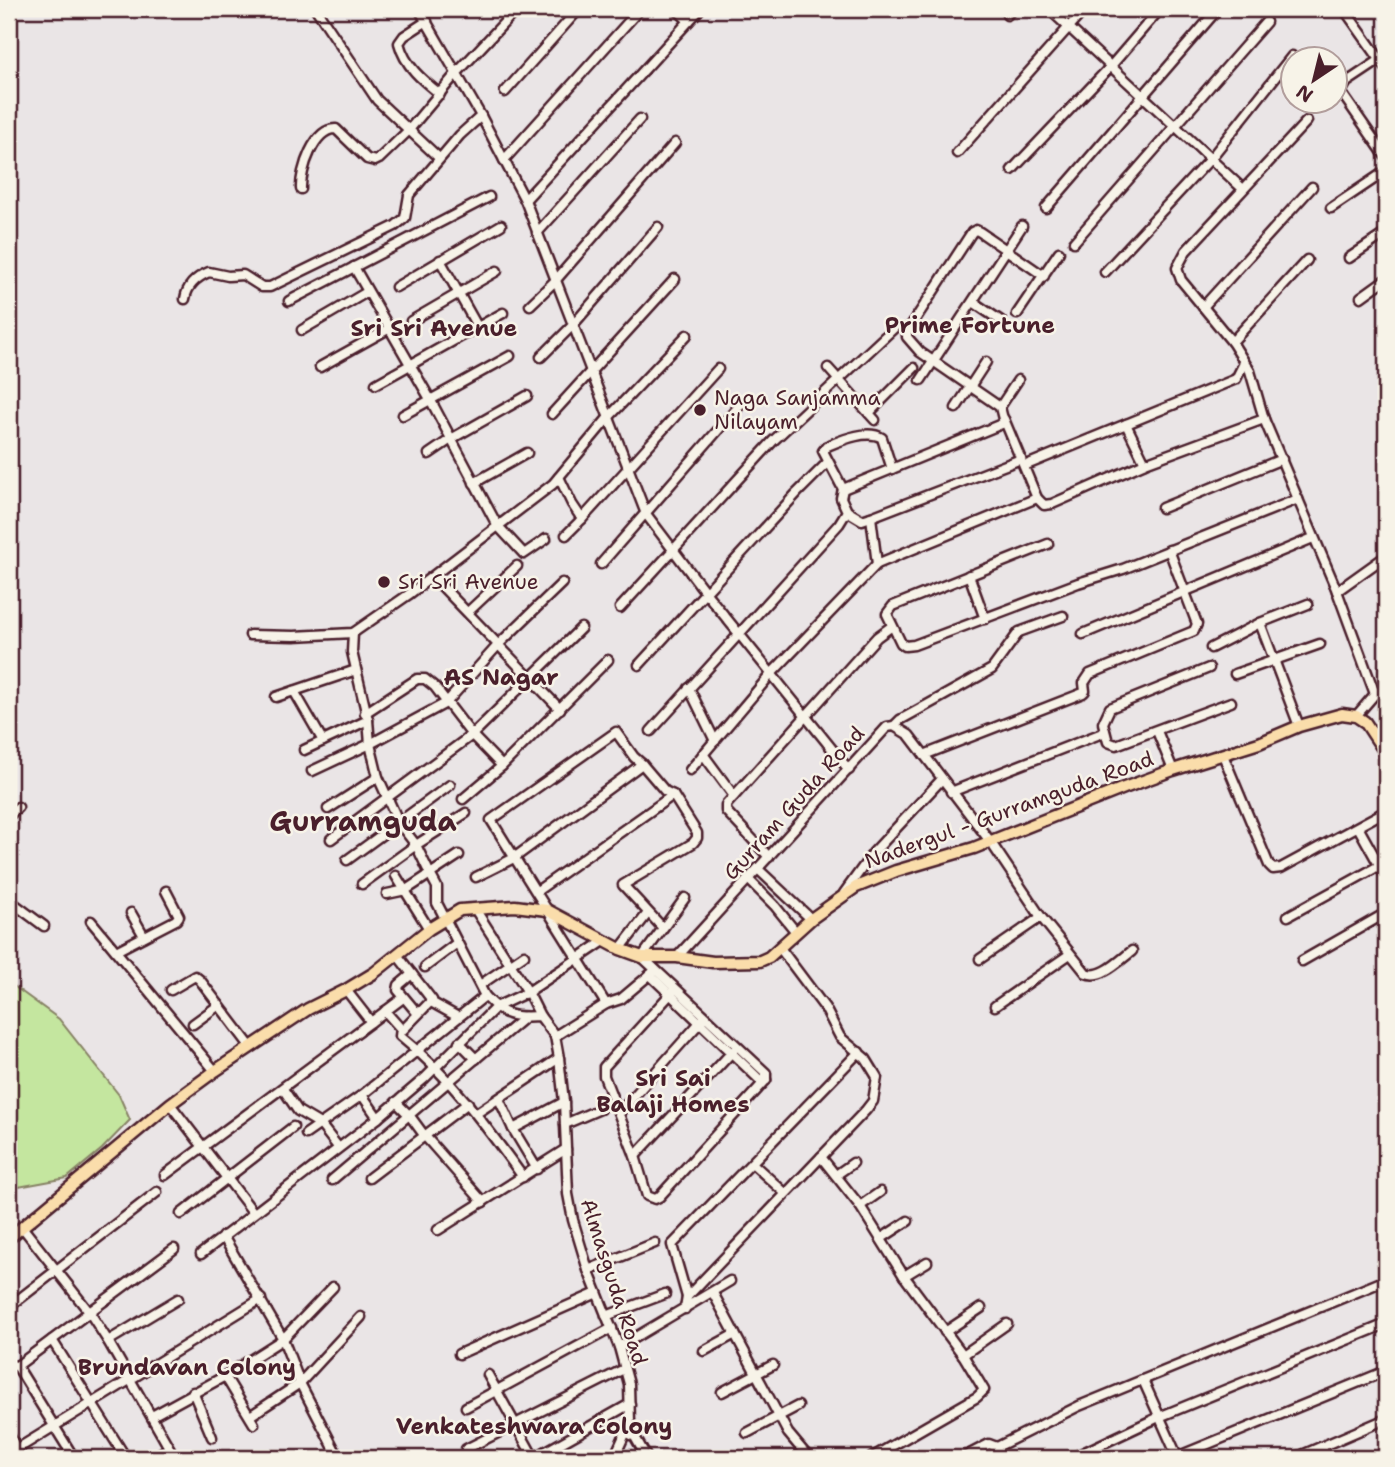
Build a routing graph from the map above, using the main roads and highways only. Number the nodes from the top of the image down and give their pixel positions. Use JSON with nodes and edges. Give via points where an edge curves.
{"nodes":[{"id":1,"x":1386,"y":754,"type":"edge"},
{"id":2,"x":9,"y":1238,"type":"edge"}],
"edges":[{"from":1,"to":2,"type":"main road","name":"Nadergul - Gurramguda Road","via":[[1356,716],[1342,714],[1299,726],[856,887],[761,961],[642,957],[547,910],[515,906],[460,910],[398,956],[215,1071]]}]}
